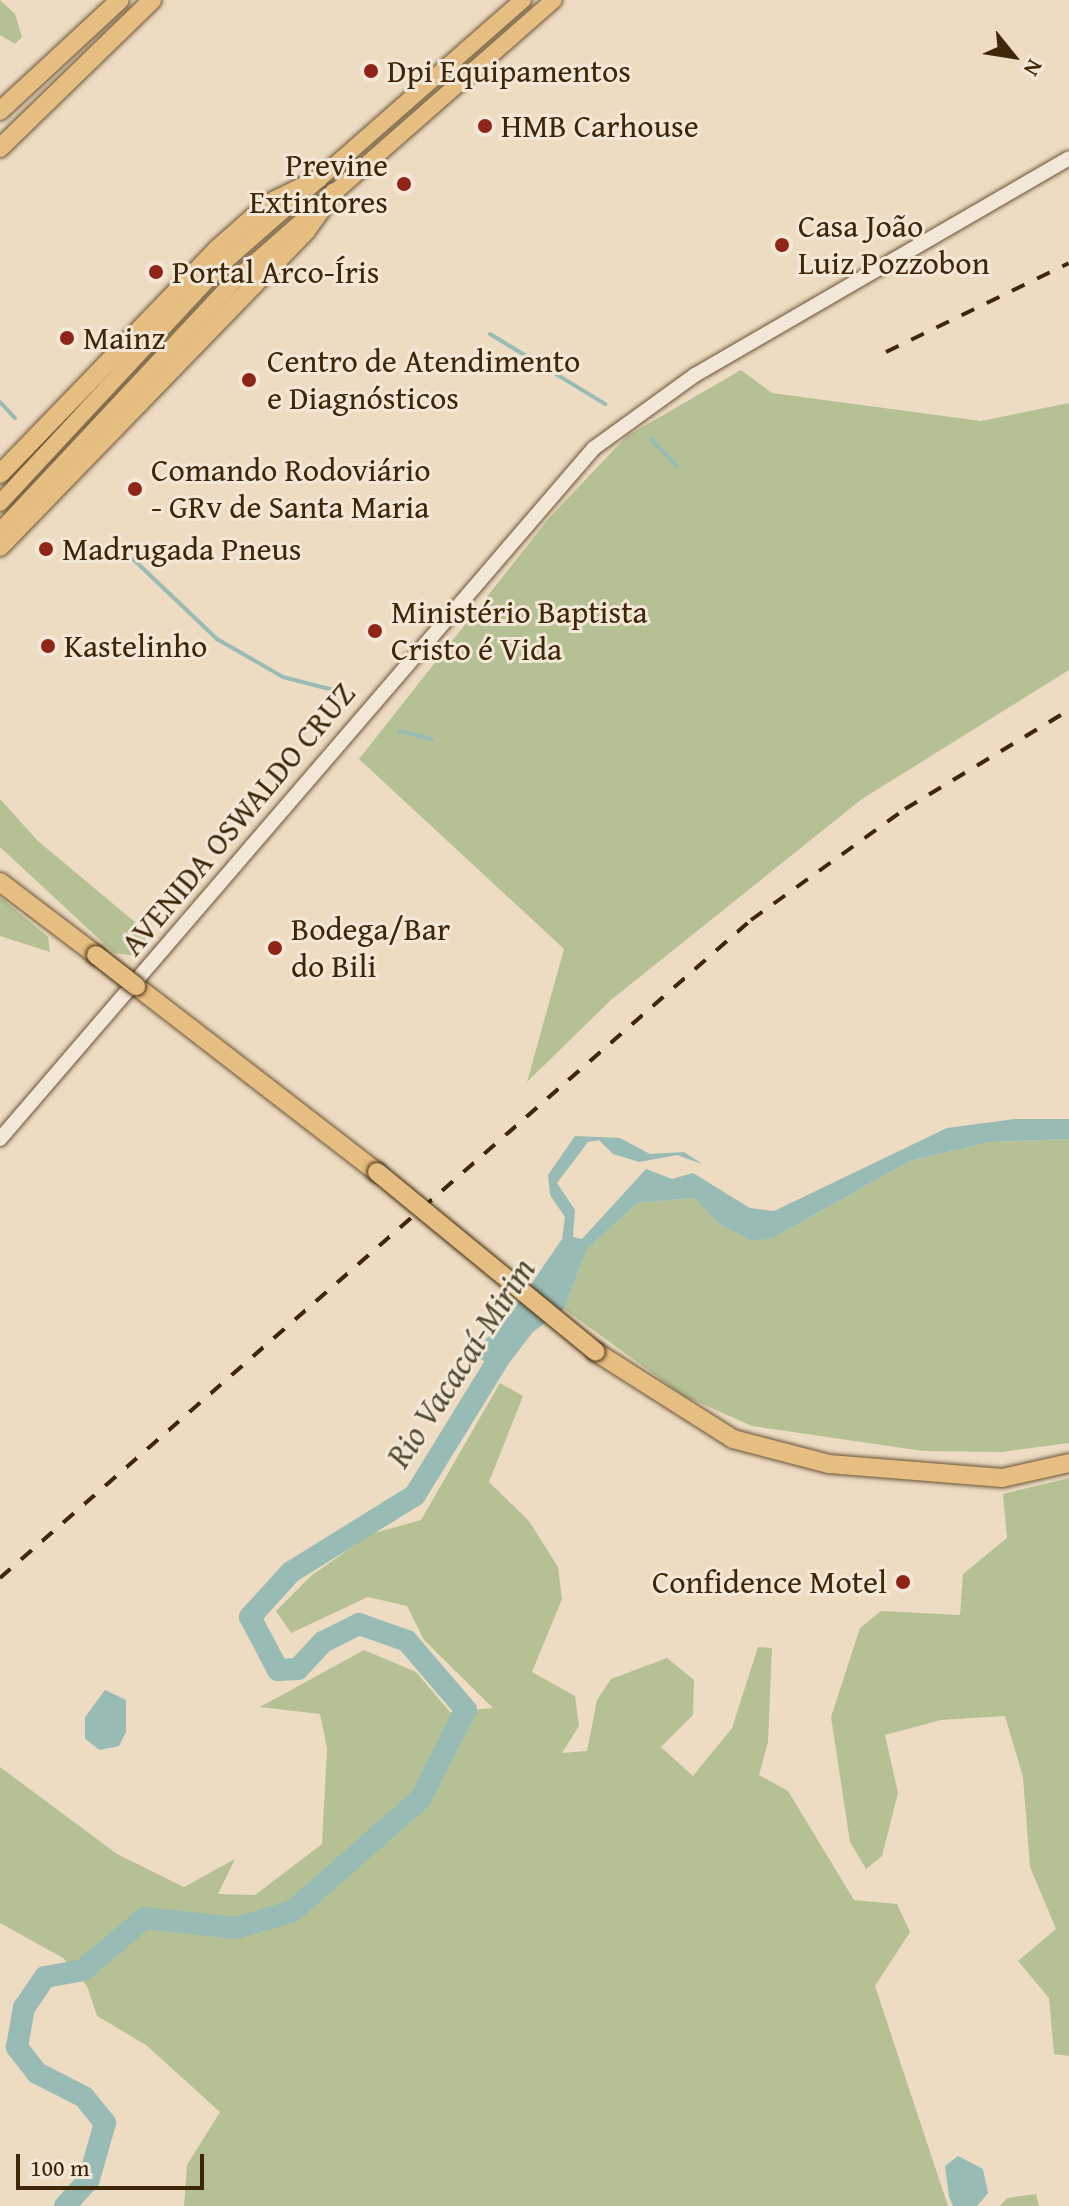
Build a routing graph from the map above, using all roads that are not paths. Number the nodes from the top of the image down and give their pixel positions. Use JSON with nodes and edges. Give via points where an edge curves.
{"nodes":[{"id":1,"x":120,"y":0,"type":"edge"},
{"id":2,"x":152,"y":0,"type":"edge"},
{"id":3,"x":523,"y":0,"type":"edge"},
{"id":4,"x":554,"y":0,"type":"edge"},
{"id":5,"x":0,"y":111,"type":"edge"},
{"id":6,"x":0,"y":148,"type":"edge"},
{"id":7,"x":1069,"y":158,"type":"edge"},
{"id":8,"x":318,"y":179,"type":"junction"},
{"id":9,"x":334,"y":192,"type":"junction"},
{"id":10,"x":0,"y":474,"type":"edge"},
{"id":11,"x":0,"y":503,"type":"edge"},
{"id":12,"x":0,"y":531,"type":"edge"},
{"id":13,"x":0,"y":547,"type":"edge"},
{"id":14,"x":0,"y":870,"type":"edge"},
{"id":15,"x":0,"y":882,"type":"edge"},
{"id":16,"x":24,"y":899,"type":"junction"},
{"id":17,"x":0,"y":1139,"type":"edge"},
{"id":18,"x":1069,"y":1463,"type":"edge"}],
"edges":[{"from":1,"to":5,"type":"highway"},
{"from":2,"to":6,"type":"highway"},
{"from":3,"to":8,"type":"main road"},
{"from":4,"to":9,"type":"main road"},
{"from":7,"to":17,"type":"street","name":"AVENIDA OSWALDO CRUZ","via":[[695,375],[594,448]]},
{"from":8,"to":10,"type":"highway","via":[[269,203],[216,250]]},
{"from":8,"to":11,"type":"main road","via":[[221,265]]},
{"from":9,"to":12,"type":"main road","via":[[235,280]]},
{"from":9,"to":13,"type":"highway","via":[[306,231]]},
{"from":14,"to":16,"type":"highway"},
{"from":15,"to":16,"type":"highway"},
{"from":16,"to":18,"type":"highway","bridge":true,"via":[[377,1172],[596,1352],[733,1439],[894,1475],[1002,1478]]}]}
